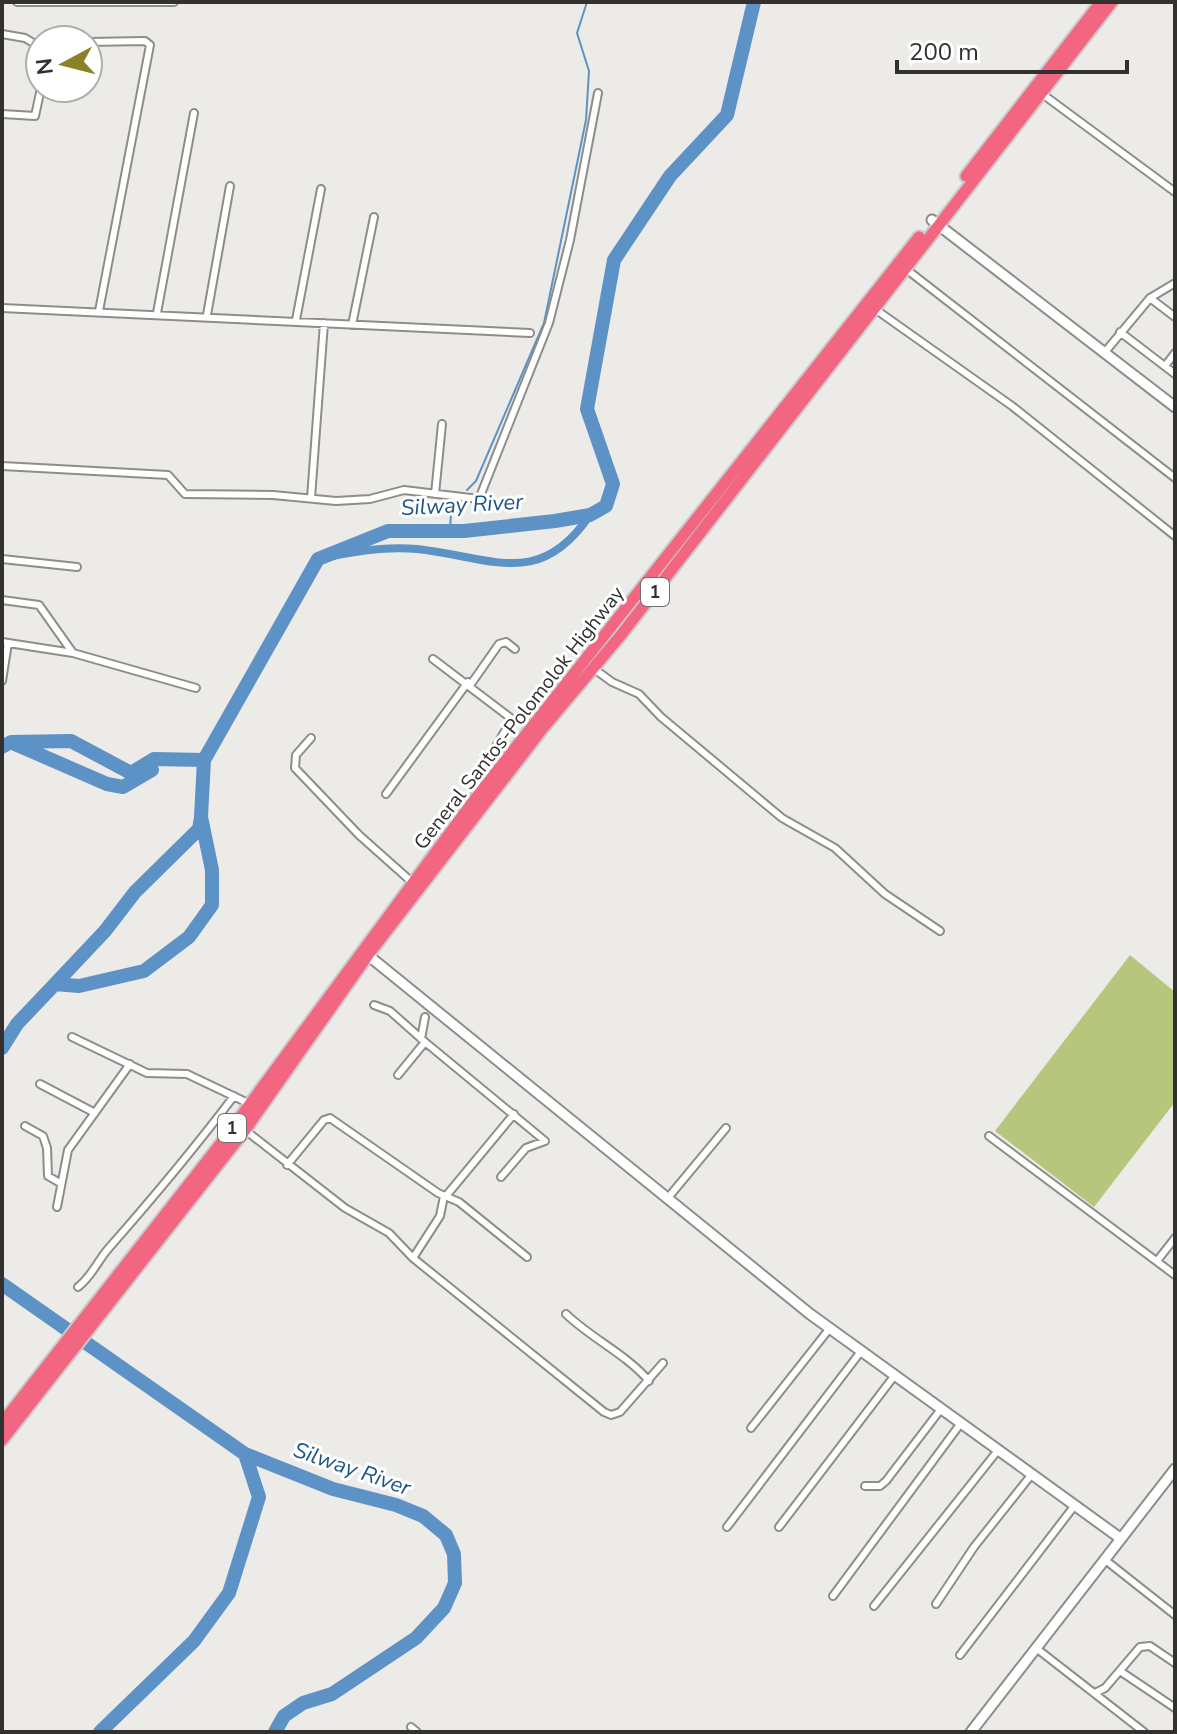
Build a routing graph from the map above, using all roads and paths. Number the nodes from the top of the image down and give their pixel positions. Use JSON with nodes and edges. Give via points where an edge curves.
{"nodes":[{"id":1,"x":17,"y":2,"type":"edge"},
{"id":2,"x":174,"y":2,"type":"edge"},
{"id":3,"x":1101,"y":2,"type":"edge"},
{"id":4,"x":1112,"y":2,"type":"edge"},
{"id":5,"x":2,"y":34,"type":"edge"},
{"id":6,"x":24,"y":38,"type":"edge"},
{"id":7,"x":104,"y":42,"type":"edge"},
{"id":8,"x":598,"y":93,"type":"dead end"},
{"id":9,"x":1041,"y":93,"type":"junction"},
{"id":10,"x":38,"y":104,"type":"edge"},
{"id":11,"x":194,"y":113,"type":"dead end"},
{"id":12,"x":2,"y":114,"type":"edge"},
{"id":13,"x":230,"y":186,"type":"dead end"},
{"id":14,"x":321,"y":189,"type":"dead end"},
{"id":15,"x":1175,"y":192,"type":"edge"},
{"id":16,"x":374,"y":217,"type":"dead end"},
{"id":17,"x":935,"y":222,"type":"junction"},
{"id":18,"x":902,"y":266,"type":"junction"},
{"id":19,"x":1175,"y":283,"type":"edge"},
{"id":20,"x":1150,"y":298,"type":"junction"},
{"id":21,"x":870,"y":306,"type":"junction"},
{"id":22,"x":2,"y":308,"type":"edge"},
{"id":23,"x":99,"y":311,"type":"junction"},
{"id":24,"x":157,"y":313,"type":"junction"},
{"id":25,"x":207,"y":315,"type":"junction"},
{"id":26,"x":1175,"y":317,"type":"edge"},
{"id":27,"x":296,"y":320,"type":"junction"},
{"id":28,"x":324,"y":323,"type":"junction"},
{"id":29,"x":352,"y":325,"type":"junction"},
{"id":30,"x":1120,"y":332,"type":"junction"},
{"id":31,"x":530,"y":333,"type":"dead end"},
{"id":32,"x":1105,"y":352,"type":"junction"},
{"id":33,"x":1175,"y":353,"type":"edge"},
{"id":34,"x":1165,"y":366,"type":"junction"},
{"id":35,"x":1175,"y":374,"type":"edge"},
{"id":36,"x":1175,"y":407,"type":"edge"},
{"id":37,"x":442,"y":424,"type":"dead end"},
{"id":38,"x":2,"y":466,"type":"edge"},
{"id":39,"x":1175,"y":478,"type":"edge"},
{"id":40,"x":435,"y":494,"type":"junction"},
{"id":41,"x":311,"y":498,"type":"junction"},
{"id":42,"x":1175,"y":536,"type":"edge"},
{"id":43,"x":2,"y":559,"type":"edge"},
{"id":44,"x":77,"y":567,"type":"dead end"},
{"id":45,"x":2,"y":600,"type":"edge"},
{"id":46,"x":5,"y":643,"type":"edge"},
{"id":47,"x":515,"y":649,"type":"dead end"},
{"id":48,"x":73,"y":653,"type":"junction"},
{"id":49,"x":433,"y":659,"type":"dead end"},
{"id":50,"x":593,"y":668,"type":"junction"},
{"id":51,"x":2,"y":681,"type":"edge"},
{"id":52,"x":470,"y":683,"type":"junction"},
{"id":53,"x":196,"y":688,"type":"dead end"},
{"id":54,"x":311,"y":738,"type":"dead end"},
{"id":55,"x":386,"y":794,"type":"dead end"},
{"id":56,"x":475,"y":799,"type":"junction"},
{"id":57,"x":413,"y":883,"type":"junction"},
{"id":58,"x":940,"y":931,"type":"dead end"},
{"id":59,"x":365,"y":952,"type":"junction"},
{"id":60,"x":374,"y":1005,"type":"dead end"},
{"id":61,"x":425,"y":1017,"type":"dead end"},
{"id":62,"x":72,"y":1037,"type":"dead end"},
{"id":63,"x":423,"y":1040,"type":"junction"},
{"id":64,"x":130,"y":1064,"type":"junction"},
{"id":65,"x":398,"y":1075,"type":"dead end"},
{"id":66,"x":40,"y":1084,"type":"dead end"},
{"id":67,"x":234,"y":1096,"type":"junction"},
{"id":68,"x":250,"y":1104,"type":"junction"},
{"id":69,"x":95,"y":1113,"type":"junction"},
{"id":70,"x":514,"y":1114,"type":"junction"},
{"id":71,"x":25,"y":1126,"type":"dead end"},
{"id":72,"x":726,"y":1128,"type":"dead end"},
{"id":73,"x":245,"y":1130,"type":"junction"},
{"id":74,"x":989,"y":1136,"type":"dead end"},
{"id":75,"x":287,"y":1165,"type":"junction"},
{"id":76,"x":501,"y":1177,"type":"dead end"},
{"id":77,"x":60,"y":1183,"type":"junction"},
{"id":78,"x":445,"y":1196,"type":"junction"},
{"id":79,"x":667,"y":1199,"type":"junction"},
{"id":80,"x":57,"y":1207,"type":"dead end"},
{"id":81,"x":1175,"y":1238,"type":"edge"},
{"id":82,"x":527,"y":1257,"type":"dead end"},
{"id":83,"x":413,"y":1258,"type":"junction"},
{"id":84,"x":1157,"y":1261,"type":"junction"},
{"id":85,"x":1175,"y":1275,"type":"edge"},
{"id":86,"x":78,"y":1287,"type":"dead end"},
{"id":87,"x":566,"y":1314,"type":"dead end"},
{"id":88,"x":92,"y":1320,"type":"junction"},
{"id":89,"x":830,"y":1328,"type":"junction"},
{"id":90,"x":862,"y":1350,"type":"junction"},
{"id":91,"x":59,"y":1361,"type":"junction"},
{"id":92,"x":663,"y":1363,"type":"dead end"},
{"id":93,"x":895,"y":1375,"type":"junction"},
{"id":94,"x":649,"y":1381,"type":"junction"},
{"id":95,"x":941,"y":1409,"type":"junction"},
{"id":96,"x":2,"y":1423,"type":"edge"},
{"id":97,"x":961,"y":1423,"type":"junction"},
{"id":98,"x":751,"y":1428,"type":"dead end"},
{"id":99,"x":2,"y":1440,"type":"edge"},
{"id":100,"x":999,"y":1449,"type":"junction"},
{"id":101,"x":1175,"y":1469,"type":"edge"},
{"id":102,"x":1032,"y":1474,"type":"junction"},
{"id":103,"x":865,"y":1486,"type":"dead end"},
{"id":104,"x":1075,"y":1505,"type":"junction"},
{"id":105,"x":727,"y":1527,"type":"dead end"},
{"id":106,"x":779,"y":1527,"type":"dead end"},
{"id":107,"x":1120,"y":1538,"type":"junction"},
{"id":108,"x":1104,"y":1559,"type":"junction"},
{"id":109,"x":833,"y":1596,"type":"dead end"},
{"id":110,"x":936,"y":1604,"type":"dead end"},
{"id":111,"x":874,"y":1606,"type":"dead end"},
{"id":112,"x":1175,"y":1615,"type":"edge"},
{"id":113,"x":1035,"y":1648,"type":"junction"},
{"id":114,"x":960,"y":1655,"type":"dead end"},
{"id":115,"x":1175,"y":1663,"type":"edge"},
{"id":116,"x":1120,"y":1671,"type":"junction"},
{"id":117,"x":1095,"y":1693,"type":"junction"},
{"id":118,"x":1175,"y":1708,"type":"edge"},
{"id":119,"x":971,"y":1732,"type":"edge"},
{"id":120,"x":1144,"y":1732,"type":"edge"}],
"edges":[{"from":1,"to":2,"type":"street"},
{"from":3,"to":17,"type":"highway","number":"1"},
{"from":4,"to":9,"type":"highway","number":"1"},
{"from":5,"to":6,"type":"street"},
{"from":7,"to":23,"type":"street","via":[[150,45]]},
{"from":8,"to":40,"type":"street","via":[[549,323],[482,495],[468,499]]},
{"from":9,"to":15,"type":"street"},
{"from":9,"to":17,"type":"highway","number":"1"},
{"from":10,"to":12,"type":"street","via":[[35,116]]},
{"from":11,"to":24,"type":"street"},
{"from":13,"to":25,"type":"street"},
{"from":14,"to":27,"type":"street"},
{"from":16,"to":29,"type":"street"},
{"from":17,"to":18,"type":"highway","number":"1"},
{"from":17,"to":32,"type":"street"},
{"from":18,"to":21,"type":"highway","number":"1"},
{"from":18,"to":39,"type":"street"},
{"from":19,"to":20,"type":"street"},
{"from":20,"to":26,"type":"street"},
{"from":20,"to":30,"type":"street"},
{"from":21,"to":42,"type":"street","via":[[1012,406]]},
{"from":21,"to":50,"type":"highway","number":"1"},
{"from":21,"to":56,"type":"highway","name":"General Santos-Polomolok Highway","number":"1"},
{"from":22,"to":23,"type":"street"},
{"from":23,"to":24,"type":"street"},
{"from":24,"to":25,"type":"street"},
{"from":25,"to":27,"type":"street"},
{"from":27,"to":28,"type":"street"},
{"from":28,"to":29,"type":"street"},
{"from":28,"to":41,"type":"street"},
{"from":29,"to":31,"type":"street"},
{"from":30,"to":32,"type":"street"},
{"from":30,"to":34,"type":"street"},
{"from":32,"to":36,"type":"street"},
{"from":33,"to":34,"type":"street"},
{"from":34,"to":35,"type":"street"},
{"from":37,"to":40,"type":"street"},
{"from":38,"to":41,"type":"street","via":[[168,475],[185,494]]},
{"from":40,"to":41,"type":"street","via":[[404,490],[370,499]]},
{"from":43,"to":44,"type":"street"},
{"from":45,"to":48,"type":"street","via":[[39,605]]},
{"from":46,"to":48,"type":"street"},
{"from":46,"to":51,"type":"street"},
{"from":47,"to":52,"type":"street","via":[[499,644]]},
{"from":48,"to":53,"type":"street"},
{"from":49,"to":52,"type":"street"},
{"from":50,"to":58,"type":"street","via":[[639,694],[782,818],[827,842],[885,894]]},
{"from":50,"to":59,"type":"highway","number":"1"},
{"from":52,"to":55,"type":"street"},
{"from":52,"to":56,"type":"street","via":[[512,719],[475,782]]},
{"from":54,"to":57,"type":"street","via":[[296,755],[295,768]]},
{"from":56,"to":57,"type":"highway","name":"General Santos-Polomolok Highway","number":"1"},
{"from":57,"to":59,"type":"highway","name":"General Santos-Polomolok Highway","number":"1"},
{"from":59,"to":68,"type":"highway","name":"General Santos-Polomolok Highway","number":"1"},
{"from":59,"to":73,"type":"highway","number":"1"},
{"from":59,"to":79,"type":"street"},
{"from":60,"to":63,"type":"street","via":[[390,1011]]},
{"from":61,"to":63,"type":"street"},
{"from":62,"to":64,"type":"street"},
{"from":63,"to":65,"type":"street"},
{"from":63,"to":70,"type":"street"},
{"from":64,"to":67,"type":"street","via":[[147,1073],[187,1074]]},
{"from":64,"to":69,"type":"street"},
{"from":66,"to":69,"type":"street"},
{"from":67,"to":68,"type":"street"},
{"from":67,"to":86,"type":"street"},
{"from":68,"to":88,"type":"highway","name":"General Santos-Polomolok Highway","number":"1"},
{"from":69,"to":77,"type":"street","via":[[68,1150]]},
{"from":70,"to":76,"type":"street","via":[[548,1142],[526,1148]]},
{"from":70,"to":78,"type":"street"},
{"from":71,"to":77,"type":"street","via":[[43,1136],[48,1176]]},
{"from":72,"to":79,"type":"street"},
{"from":73,"to":75,"type":"street"},
{"from":73,"to":88,"type":"highway","number":"1"},
{"from":74,"to":84,"type":"street"},
{"from":75,"to":78,"type":"street","via":[[330,1118]]},
{"from":75,"to":83,"type":"street","via":[[389,1233]]},
{"from":77,"to":80,"type":"street"},
{"from":78,"to":82,"type":"street","via":[[479,1216]]},
{"from":78,"to":83,"type":"street","via":[[440,1216]]},
{"from":79,"to":89,"type":"street"},
{"from":81,"to":84,"type":"street"},
{"from":83,"to":94,"type":"street","via":[[604,1412],[620,1412]]},
{"from":84,"to":85,"type":"street"},
{"from":87,"to":94,"type":"street"},
{"from":88,"to":91,"type":"highway","number":"1"},
{"from":89,"to":90,"type":"street"},
{"from":89,"to":98,"type":"street"},
{"from":90,"to":93,"type":"street"},
{"from":90,"to":105,"type":"street"},
{"from":91,"to":96,"type":"highway","number":"1"},
{"from":91,"to":99,"type":"highway","number":"1"},
{"from":92,"to":94,"type":"street"},
{"from":93,"to":95,"type":"street"},
{"from":93,"to":106,"type":"street"},
{"from":95,"to":97,"type":"street"},
{"from":95,"to":103,"type":"street","via":[[886,1481]]},
{"from":97,"to":100,"type":"street"},
{"from":97,"to":109,"type":"street"},
{"from":100,"to":102,"type":"street"},
{"from":100,"to":111,"type":"street"},
{"from":101,"to":107,"type":"street"},
{"from":102,"to":104,"type":"street"},
{"from":102,"to":110,"type":"street"},
{"from":104,"to":107,"type":"street"},
{"from":104,"to":114,"type":"street"},
{"from":107,"to":108,"type":"street"},
{"from":108,"to":112,"type":"street"},
{"from":108,"to":113,"type":"street"},
{"from":113,"to":117,"type":"street"},
{"from":113,"to":119,"type":"street"},
{"from":115,"to":116,"type":"street","via":[[1145,1646]]},
{"from":116,"to":117,"type":"street"},
{"from":116,"to":118,"type":"street"},
{"from":117,"to":120,"type":"street"}]}
